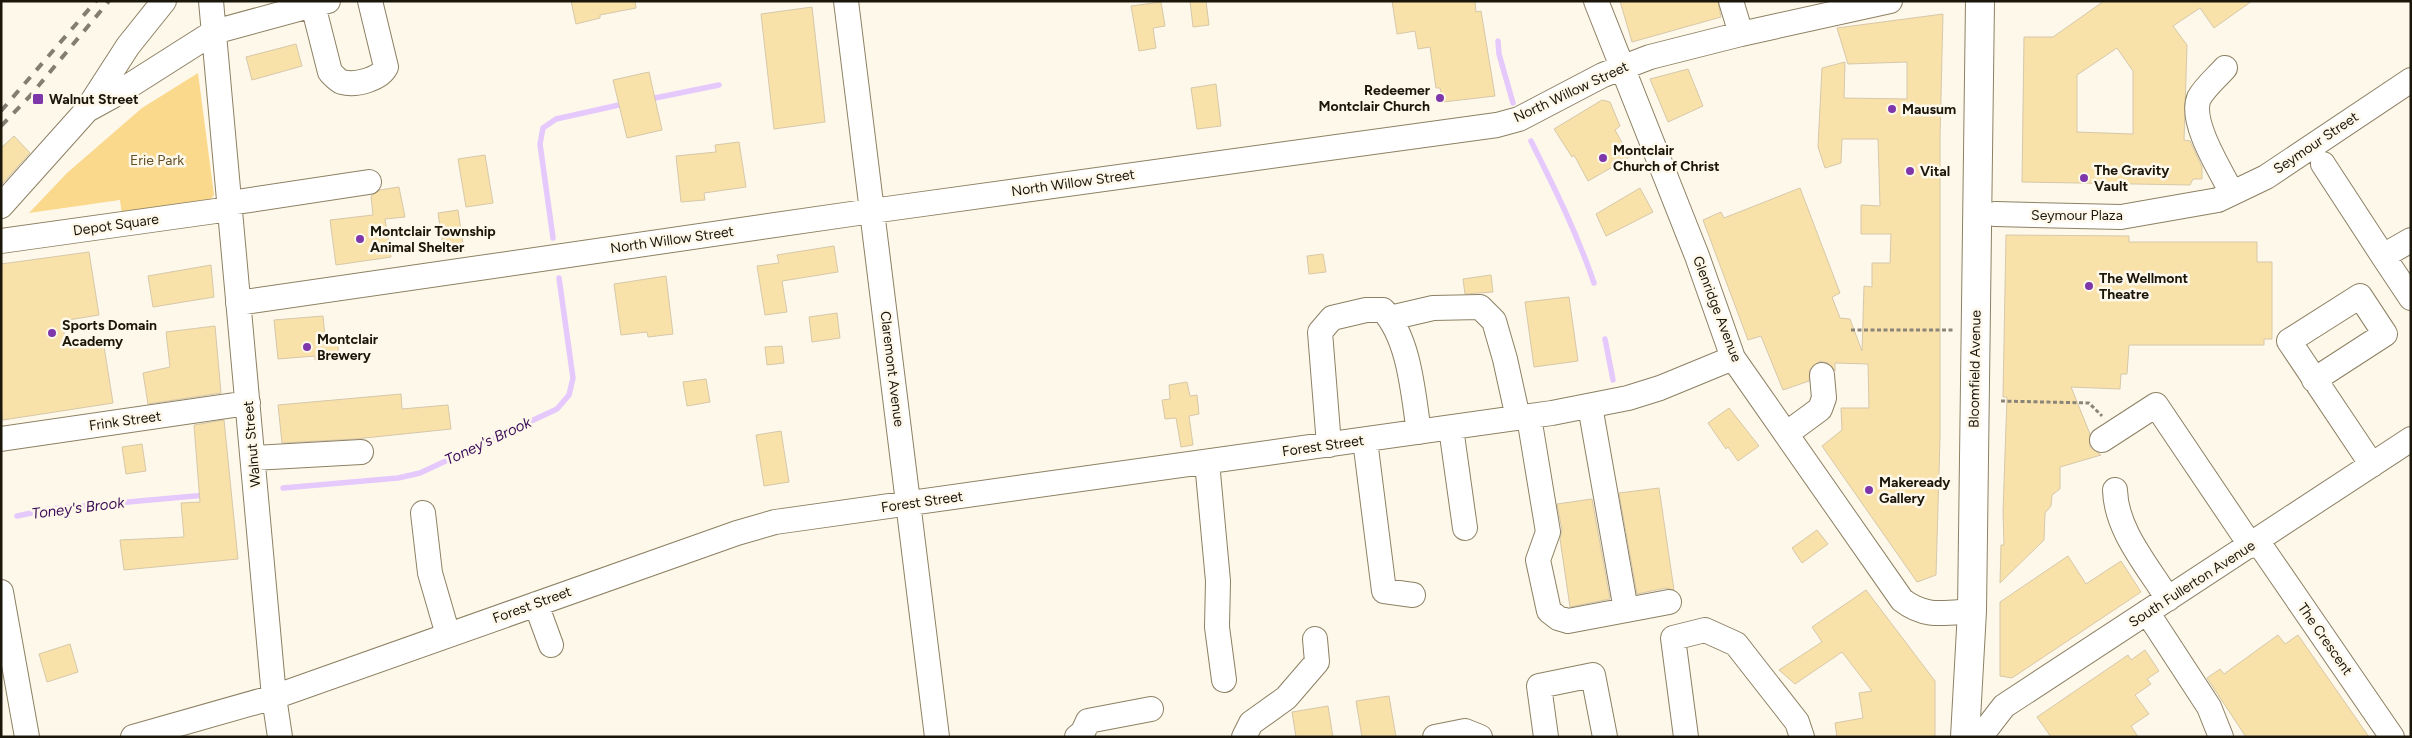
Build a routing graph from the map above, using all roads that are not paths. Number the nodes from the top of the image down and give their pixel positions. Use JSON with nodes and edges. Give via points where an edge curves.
{"nodes":[{"id":1,"x":164,"y":1,"type":"edge"},
{"id":2,"x":211,"y":1,"type":"edge"},
{"id":3,"x":370,"y":1,"type":"edge"},
{"id":4,"x":846,"y":1,"type":"edge"},
{"id":5,"x":1596,"y":1,"type":"edge"},
{"id":6,"x":1731,"y":1,"type":"edge"},
{"id":7,"x":1890,"y":1,"type":"edge"},
{"id":8,"x":1980,"y":1,"type":"edge"},
{"id":9,"x":311,"y":4,"type":"edge"},
{"id":10,"x":1855,"y":5,"type":"edge"},
{"id":11,"x":1807,"y":10,"type":"edge"},
{"id":12,"x":214,"y":32,"type":"junction"},
{"id":13,"x":1740,"y":34,"type":"junction"},
{"id":14,"x":1622,"y":67,"type":"junction"},
{"id":15,"x":2224,"y":68,"type":"dead end"},
{"id":16,"x":2411,"y":80,"type":"edge"},
{"id":17,"x":87,"y":110,"type":"junction"},
{"id":18,"x":2323,"y":164,"type":"dead end"},
{"id":19,"x":370,"y":182,"type":"dead end"},
{"id":20,"x":2225,"y":196,"type":"junction"},
{"id":21,"x":1,"y":206,"type":"edge"},
{"id":22,"x":230,"y":206,"type":"junction"},
{"id":23,"x":872,"y":211,"type":"junction"},
{"id":24,"x":1995,"y":214,"type":"dead end"},
{"id":25,"x":2411,"y":240,"type":"edge"},
{"id":26,"x":1,"y":241,"type":"edge"},
{"id":27,"x":2383,"y":256,"type":"junction"},
{"id":28,"x":2411,"y":298,"type":"edge"},
{"id":29,"x":238,"y":303,"type":"junction"},
{"id":30,"x":1390,"y":318,"type":"junction"},
{"id":31,"x":1733,"y":358,"type":"junction"},
{"id":32,"x":1815,"y":378,"type":"dead end"},
{"id":33,"x":2314,"y":380,"type":"dead end"},
{"id":34,"x":248,"y":404,"type":"junction"},
{"id":35,"x":1590,"y":406,"type":"junction"},
{"id":36,"x":1524,"y":417,"type":"junction"},
{"id":37,"x":1451,"y":428,"type":"junction"},
{"id":38,"x":1420,"y":432,"type":"junction"},
{"id":39,"x":1786,"y":434,"type":"junction"},
{"id":40,"x":2109,"y":435,"type":"road end"},
{"id":41,"x":1,"y":439,"type":"edge"},
{"id":42,"x":2411,"y":439,"type":"edge"},
{"id":43,"x":1365,"y":440,"type":"junction"},
{"id":44,"x":1329,"y":445,"type":"junction"},
{"id":45,"x":360,"y":452,"type":"dead end"},
{"id":46,"x":253,"y":458,"type":"junction"},
{"id":47,"x":1207,"y":462,"type":"junction"},
{"id":48,"x":2372,"y":465,"type":"junction"},
{"id":49,"x":2115,"y":490,"type":"dead end"},
{"id":50,"x":909,"y":504,"type":"junction"},
{"id":51,"x":423,"y":513,"type":"dead end"},
{"id":52,"x":1465,"y":528,"type":"dead end"},
{"id":53,"x":2254,"y":544,"type":"junction"},
{"id":54,"x":1,"y":592,"type":"edge"},
{"id":55,"x":1413,"y":595,"type":"dead end"},
{"id":56,"x":2168,"y":599,"type":"junction"},
{"id":57,"x":1668,"y":602,"type":"dead end"},
{"id":58,"x":536,"y":604,"type":"junction"},
{"id":59,"x":1626,"y":610,"type":"junction"},
{"id":60,"x":1972,"y":611,"type":"junction"},
{"id":61,"x":2147,"y":612,"type":"junction"},
{"id":62,"x":448,"y":635,"type":"junction"},
{"id":63,"x":1315,"y":639,"type":"dead end"},
{"id":64,"x":551,"y":645,"type":"dead end"},
{"id":65,"x":1224,"y":680,"type":"dead end"},
{"id":66,"x":274,"y":697,"type":"junction"},
{"id":67,"x":1151,"y":709,"type":"dead end"},
{"id":68,"x":27,"y":737,"type":"edge"},
{"id":69,"x":133,"y":737,"type":"edge"},
{"id":70,"x":280,"y":737,"type":"edge"},
{"id":71,"x":937,"y":737,"type":"edge"},
{"id":72,"x":1077,"y":737,"type":"edge"},
{"id":73,"x":1244,"y":737,"type":"edge"},
{"id":74,"x":1436,"y":737,"type":"edge"},
{"id":75,"x":1480,"y":737,"type":"edge"},
{"id":76,"x":1546,"y":737,"type":"edge"},
{"id":77,"x":1605,"y":737,"type":"edge"},
{"id":78,"x":1686,"y":737,"type":"edge"},
{"id":79,"x":1802,"y":737,"type":"edge"},
{"id":80,"x":1965,"y":737,"type":"edge"},
{"id":81,"x":1980,"y":737,"type":"edge"},
{"id":82,"x":2221,"y":737,"type":"edge"},
{"id":83,"x":2392,"y":737,"type":"edge"}],
"edges":[{"from":1,"to":17,"type":"street","via":[[128,46]]},
{"from":2,"to":12,"type":"street","name":"Walnut Street"},
{"from":3,"to":9,"type":"street","via":[[386,66],[383,73],[374,79],[345,83],[330,72]]},
{"from":4,"to":23,"type":"street","name":"Claremont Avenue"},
{"from":5,"to":14,"type":"street","name":"Glenridge Avenue"},
{"from":6,"to":13,"type":"street"},
{"from":7,"to":10,"type":"street","name":"North Willow Street"},
{"from":8,"to":60,"type":"main road","name":"Bloomfield Avenue"},
{"from":9,"to":12,"type":"street"},
{"from":10,"to":11,"type":"street","name":"North Willow Street"},
{"from":11,"to":13,"type":"street","name":"North Willow Street"},
{"from":12,"to":17,"type":"street"},
{"from":12,"to":22,"type":"street","name":"Walnut Street"},
{"from":13,"to":14,"type":"street","name":"North Willow Street"},
{"from":14,"to":23,"type":"street","name":"North Willow Street","via":[[1541,109],[1497,125]]},
{"from":14,"to":31,"type":"street","name":"Glenridge Avenue","via":[[1705,253]]},
{"from":15,"to":20,"type":"street","via":[[2199,99],[2196,112]]},
{"from":16,"to":20,"type":"street","name":"Seymour Street","via":[[2266,177]]},
{"from":17,"to":21,"type":"street"},
{"from":18,"to":27,"type":"street"},
{"from":19,"to":22,"type":"street","name":"Depot Square"},
{"from":20,"to":24,"type":"street","name":"Seymour Plaza","via":[[2121,217]]},
{"from":22,"to":26,"type":"street","name":"Depot Square"},
{"from":22,"to":29,"type":"street","name":"Walnut Street"},
{"from":23,"to":29,"type":"street","name":"North Willow Street"},
{"from":23,"to":50,"type":"street","name":"Claremont Avenue"},
{"from":25,"to":27,"type":"street"},
{"from":27,"to":28,"type":"street"},
{"from":29,"to":34,"type":"street","name":"Walnut Street"},
{"from":30,"to":36,"type":"street","via":[[1433,308],[1480,307],[1494,321]]},
{"from":30,"to":38,"type":"street","via":[[1408,361]]},
{"from":30,"to":44,"type":"street","via":[[1383,310],[1366,310],[1332,318],[1320,332]]},
{"from":31,"to":35,"type":"street","name":"Forest Street","via":[[1670,385]]},
{"from":31,"to":39,"type":"street","name":"Glenridge Avenue"},
{"from":32,"to":39,"type":"street","via":[[1824,398],[1820,409]]},
{"from":33,"to":48,"type":"street"},
{"from":34,"to":41,"type":"street","name":"Frink Street"},
{"from":34,"to":46,"type":"street","name":"Walnut Street"},
{"from":35,"to":36,"type":"street","name":"Forest Street"},
{"from":35,"to":59,"type":"street"},
{"from":36,"to":37,"type":"street","name":"Forest Street"},
{"from":36,"to":59,"type":"street","via":[[1548,532],[1538,560],[1549,610],[1568,621]]},
{"from":37,"to":38,"type":"street","name":"Forest Street"},
{"from":37,"to":52,"type":"street"},
{"from":38,"to":43,"type":"street","name":"Forest Street"},
{"from":39,"to":60,"type":"street","name":"Glenridge Avenue","via":[[1902,600],[1926,614]]},
{"from":40,"to":53,"type":"street","name":"The Crescent","via":[[2156,405]]},
{"from":42,"to":48,"type":"street","name":"South Fullerton Avenue"},
{"from":43,"to":44,"type":"street","name":"Forest Street"},
{"from":43,"to":55,"type":"street","via":[[1384,591]]},
{"from":44,"to":47,"type":"street","name":"Forest Street"},
{"from":45,"to":46,"type":"street"},
{"from":46,"to":66,"type":"street","name":"Walnut Street"},
{"from":47,"to":50,"type":"street","name":"Forest Street"},
{"from":47,"to":65,"type":"street","via":[[1218,581],[1217,626]]},
{"from":48,"to":53,"type":"street","name":"South Fullerton Avenue"},
{"from":49,"to":56,"type":"street","via":[[2115,506],[2127,534]]},
{"from":50,"to":58,"type":"street","name":"Forest Street","via":[[775,522]]},
{"from":50,"to":71,"type":"street","name":"Claremont Avenue"},
{"from":51,"to":62,"type":"street","via":[[430,573]]},
{"from":53,"to":56,"type":"street","name":"South Fullerton Avenue"},
{"from":53,"to":83,"type":"street","name":"The Crescent"},
{"from":54,"to":68,"type":"street"},
{"from":56,"to":61,"type":"street","name":"South Fullerton Avenue"},
{"from":57,"to":59,"type":"street"},
{"from":58,"to":62,"type":"street","name":"Forest Street"},
{"from":58,"to":64,"type":"street"},
{"from":60,"to":80,"type":"main road","name":"Bloomfield Avenue"},
{"from":61,"to":81,"type":"street","name":"South Fullerton Avenue","via":[[2004,706]]},
{"from":61,"to":82,"type":"street","via":[[2209,707]]},
{"from":62,"to":66,"type":"street","name":"Forest Street"},
{"from":63,"to":73,"type":"street","via":[[1317,662],[1286,698],[1251,722]]},
{"from":66,"to":69,"type":"street","name":"Forest Street"},
{"from":66,"to":70,"type":"street","name":"Walnut Street"},
{"from":67,"to":72,"type":"street","via":[[1088,721]]},
{"from":74,"to":75,"type":"street","via":[[1465,731]]},
{"from":76,"to":77,"type":"street","via":[[1539,686],[1593,675]]},
{"from":78,"to":79,"type":"street","via":[[1673,638],[1705,630],[1736,644],[1797,722]]}]}
